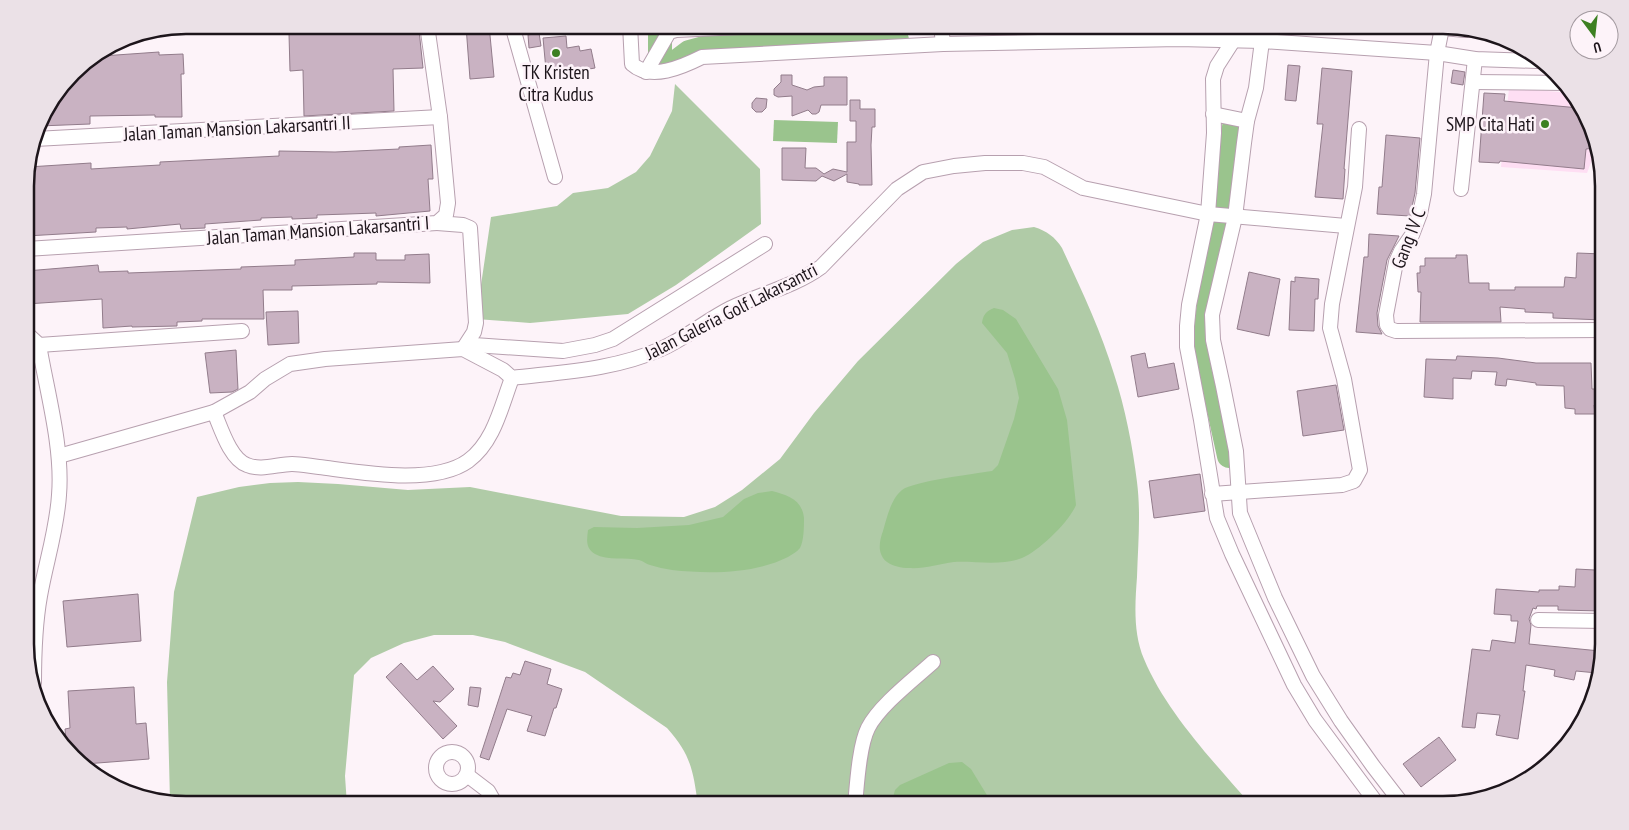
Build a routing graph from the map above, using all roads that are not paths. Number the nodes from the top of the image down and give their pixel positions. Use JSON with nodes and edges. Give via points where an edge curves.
{"nodes":[{"id":1,"x":428,"y":34,"type":"edge"},
{"id":2,"x":515,"y":34,"type":"edge"},
{"id":3,"x":630,"y":34,"type":"edge"},
{"id":4,"x":668,"y":34,"type":"edge"},
{"id":5,"x":942,"y":34,"type":"edge"},
{"id":6,"x":1441,"y":34,"type":"edge"},
{"id":7,"x":1233,"y":41,"type":"junction"},
{"id":8,"x":1262,"y":41,"type":"junction"},
{"id":9,"x":1437,"y":53,"type":"junction"},
{"id":10,"x":1475,"y":58,"type":"junction"},
{"id":11,"x":1529,"y":61,"type":"edge"},
{"id":12,"x":649,"y":68,"type":"junction"},
{"id":13,"x":1472,"y":82,"type":"junction"},
{"id":14,"x":1555,"y":83,"type":"edge"},
{"id":15,"x":1214,"y":114,"type":"junction"},
{"id":16,"x":440,"y":117,"type":"junction"},
{"id":17,"x":1247,"y":121,"type":"junction"},
{"id":18,"x":1359,"y":129,"type":"dead end"},
{"id":19,"x":42,"y":139,"type":"edge"},
{"id":20,"x":555,"y":177,"type":"dead end"},
{"id":21,"x":1461,"y":189,"type":"dead end"},
{"id":22,"x":1208,"y":214,"type":"junction"},
{"id":23,"x":1235,"y":217,"type":"junction"},
{"id":24,"x":437,"y":223,"type":"junction"},
{"id":25,"x":1346,"y":226,"type":"junction"},
{"id":26,"x":765,"y":244,"type":"dead end"},
{"id":27,"x":34,"y":248,"type":"edge"},
{"id":28,"x":1595,"y":330,"type":"edge"},
{"id":29,"x":242,"y":331,"type":"dead end"},
{"id":30,"x":34,"y":340,"type":"edge"},
{"id":31,"x":39,"y":345,"type":"junction"},
{"id":32,"x":462,"y":349,"type":"junction"},
{"id":33,"x":512,"y":378,"type":"junction"},
{"id":34,"x":214,"y":412,"type":"junction"},
{"id":35,"x":59,"y":456,"type":"junction"},
{"id":36,"x":1238,"y":492,"type":"junction"},
{"id":37,"x":1212,"y":494,"type":"junction"},
{"id":38,"x":1538,"y":620,"type":"dead end"},
{"id":39,"x":1595,"y":621,"type":"edge"},
{"id":40,"x":35,"y":654,"type":"edge"},
{"id":41,"x":933,"y":662,"type":"dead end"},
{"id":42,"x":467,"y":775,"type":"dead end"},
{"id":43,"x":491,"y":796,"type":"edge"},
{"id":44,"x":856,"y":796,"type":"edge"},
{"id":45,"x":1371,"y":796,"type":"edge"},
{"id":46,"x":1396,"y":796,"type":"edge"}],
"edges":[{"from":1,"to":16,"type":"street","name":"Jalan Taman Mansion Lakarsantri I"},
{"from":2,"to":20,"type":"street"},
{"from":3,"to":12,"type":"street","via":[[632,64],[638,68]]},
{"from":4,"to":12,"type":"street"},
{"from":5,"to":7,"type":"street"},
{"from":5,"to":12,"type":"street","via":[[702,57],[659,72]]},
{"from":6,"to":9,"type":"street"},
{"from":7,"to":8,"type":"street"},
{"from":7,"to":15,"type":"street","via":[[1217,66],[1213,79]]},
{"from":8,"to":9,"type":"street"},
{"from":8,"to":17,"type":"street","via":[[1256,88]]},
{"from":9,"to":10,"type":"street"},
{"from":9,"to":28,"type":"street","name":"Gang IV C","via":[[1424,194],[1412,235],[1396,262],[1387,325],[1396,332]]},
{"from":10,"to":11,"type":"street"},
{"from":10,"to":13,"type":"street"},
{"from":13,"to":14,"type":"street"},
{"from":13,"to":21,"type":"street"},
{"from":15,"to":17,"type":"street"},
{"from":15,"to":22,"type":"street"},
{"from":16,"to":19,"type":"street","name":"Jalan Taman Mansion Lakarsantri II"},
{"from":16,"to":24,"type":"street","name":"Jalan Taman Mansion Lakarsantri I","via":[[448,203],[446,216]]},
{"from":17,"to":23,"type":"street"},
{"from":18,"to":25,"type":"street","via":[[1355,187]]},
{"from":22,"to":23,"type":"street","name":"Jalan Galeria Golf Lakarsantri"},
{"from":22,"to":33,"type":"street","name":"Jalan Galeria Golf Lakarsantri","via":[[1084,188],[1044,167],[1023,163],[985,163],[923,172],[897,189],[808,277],[729,309],[662,349],[631,360],[603,367]]},
{"from":22,"to":37,"type":"street","via":[[1189,305],[1187,347]]},
{"from":23,"to":25,"type":"street","name":"Jalan Galeria Golf Lakarsantri"},
{"from":23,"to":36,"type":"street","via":[[1212,315],[1213,340],[1236,451]]},
{"from":24,"to":27,"type":"street","name":"Jalan Taman Mansion Lakarsantri I"},
{"from":24,"to":32,"type":"street","via":[[470,228],[476,323],[474,332]]},
{"from":25,"to":36,"type":"street","via":[[1330,328],[1344,379],[1360,470],[1354,481],[1342,484]]},
{"from":26,"to":32,"type":"street","name":"Jalan Galeria Golf Lakarsantri","via":[[614,339],[564,351],[474,345]]},
{"from":29,"to":31,"type":"street"},
{"from":30,"to":31,"type":"street"},
{"from":31,"to":35,"type":"street"},
{"from":32,"to":33,"type":"street"},
{"from":32,"to":34,"type":"street","name":"Jalan Galeria Golf Lakarsantri","via":[[290,364]]},
{"from":33,"to":34,"type":"street","via":[[496,425],[478,451],[468,461],[445,471],[419,475],[293,464],[247,465],[233,456]]},
{"from":34,"to":35,"type":"street","name":"Jalan Galeria Golf Lakarsantri"},
{"from":35,"to":40,"type":"street","via":[[55,528],[40,597]]},
{"from":36,"to":37,"type":"street"},
{"from":36,"to":46,"type":"street","via":[[1240,512],[1251,541],[1313,676]]},
{"from":37,"to":45,"type":"street","via":[[1216,518],[1294,685]]},
{"from":38,"to":39,"type":"street"},
{"from":41,"to":44,"type":"street","via":[[877,714],[867,730]]},
{"from":42,"to":43,"type":"street"}]}
